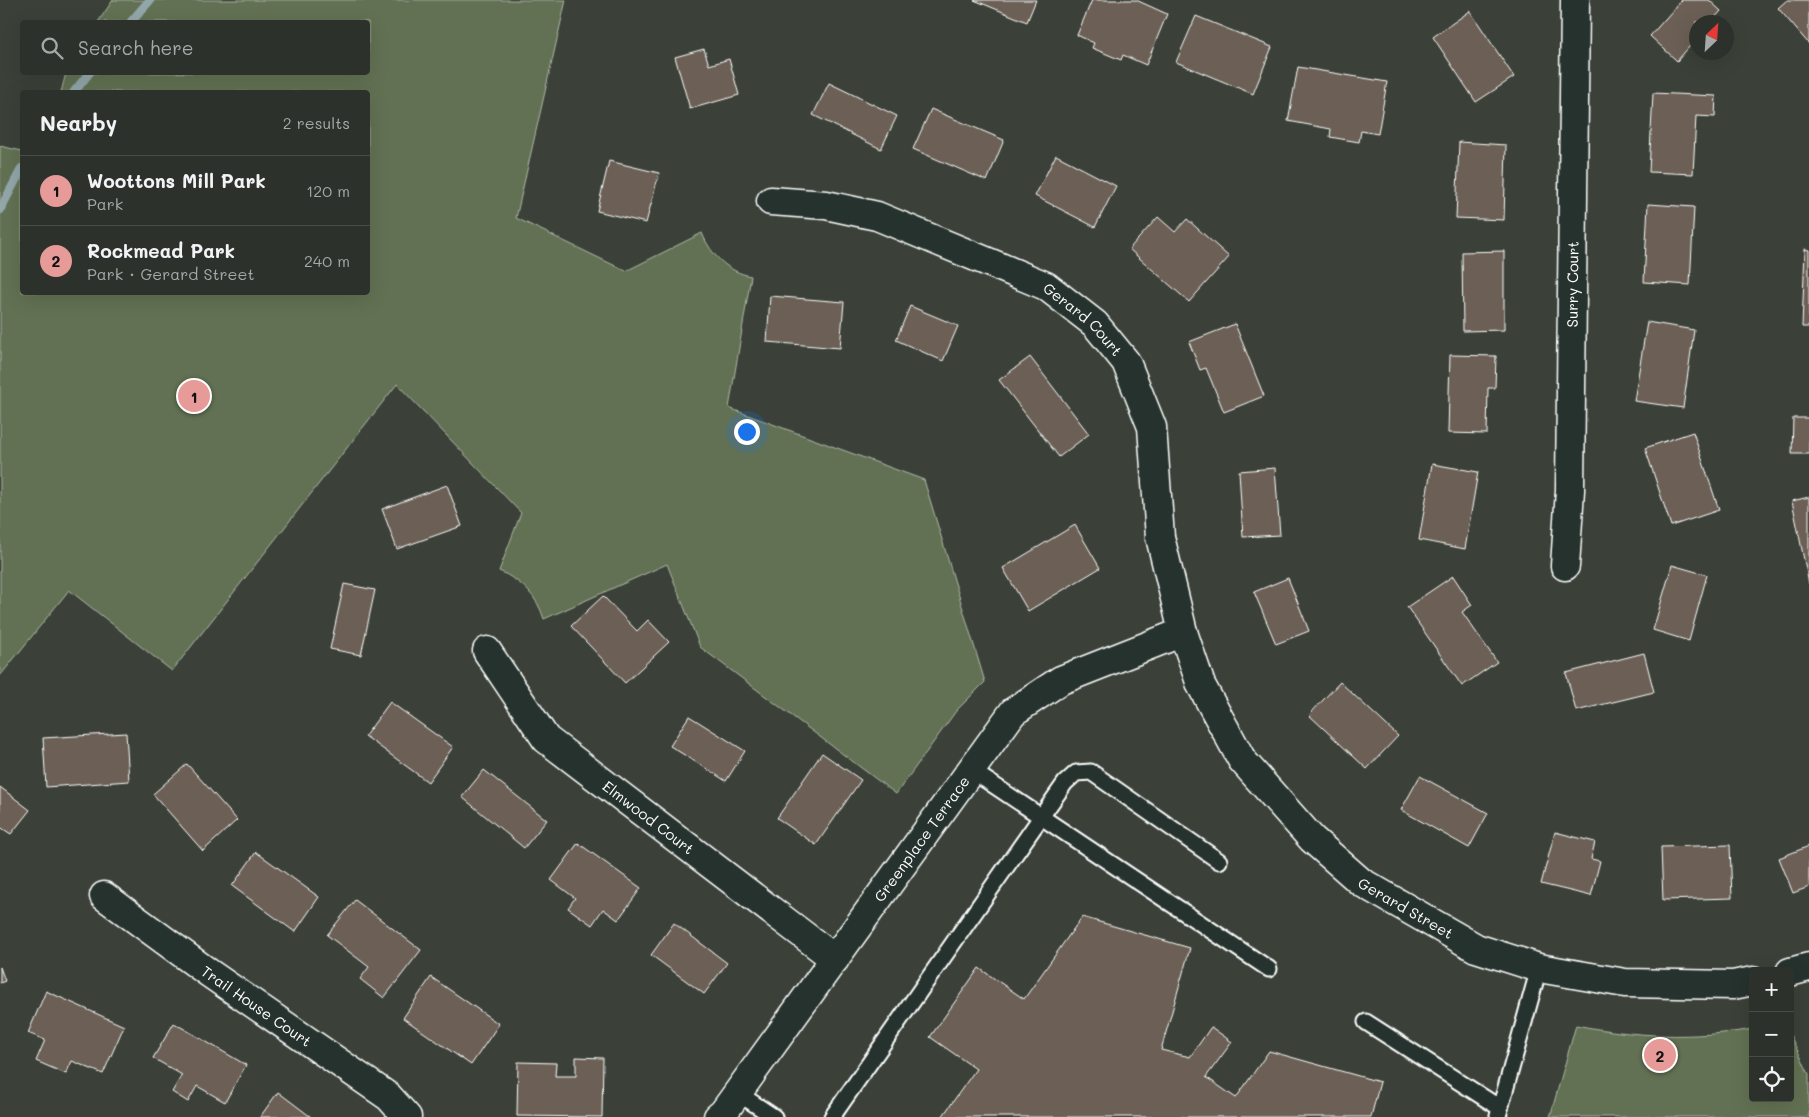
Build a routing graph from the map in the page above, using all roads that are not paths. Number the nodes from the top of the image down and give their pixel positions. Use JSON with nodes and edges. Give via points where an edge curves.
{"nodes":[{"id":1,"x":1575,"y":0,"type":"edge"},
{"id":2,"x":771,"y":201,"type":"dead end"},
{"id":3,"x":1565,"y":566,"type":"dead end"},
{"id":4,"x":1182,"y":632,"type":"junction"},
{"id":5,"x":487,"y":651,"type":"dead end"},
{"id":6,"x":971,"y":770,"type":"junction"},
{"id":7,"x":1041,"y":817,"type":"junction"},
{"id":8,"x":1219,"y":862,"type":"dead end"},
{"id":9,"x":104,"y":896,"type":"dead end"},
{"id":10,"x":835,"y":959,"type":"junction"},
{"id":11,"x":1269,"y":968,"type":"dead end"},
{"id":12,"x":1539,"y":968,"type":"junction"},
{"id":13,"x":1809,"y":968,"type":"edge"},
{"id":14,"x":1794,"y":971,"type":"edge"},
{"id":15,"x":1749,"y":981,"type":"edge"},
{"id":16,"x":1366,"y":1022,"type":"dead end"},
{"id":17,"x":738,"y":1093,"type":"junction"},
{"id":18,"x":1499,"y":1112,"type":"edge"},
{"id":19,"x":407,"y":1117,"type":"edge"},
{"id":20,"x":718,"y":1117,"type":"edge"},
{"id":21,"x":774,"y":1117,"type":"edge"},
{"id":22,"x":832,"y":1117,"type":"edge"}],
"edges":[{"from":1,"to":3,"type":"street","name":"Surry Court","via":[[1570,490]]},
{"from":2,"to":4,"type":"street","name":"Gerard Court","via":[[826,205],[877,216],[1046,286],[1095,324],[1126,362],[1152,427],[1160,537]]},
{"from":4,"to":6,"type":"street","name":"Greenplace Terrace","via":[[1061,680],[1013,712]]},
{"from":4,"to":12,"type":"street","name":"Gerard Street","via":[[1201,685],[1242,760],[1312,839],[1361,882],[1476,948]]},
{"from":5,"to":10,"type":"street","name":"Elmwood Court","via":[[546,739]]},
{"from":6,"to":7,"type":"lane"},
{"from":6,"to":10,"type":"street","name":"Greenplace Terrace"},
{"from":7,"to":8,"type":"lane","via":[[1076,773],[1091,772]]},
{"from":7,"to":11,"type":"lane"},
{"from":7,"to":22,"type":"lane"},
{"from":9,"to":19,"type":"street","name":"Trail House Court","via":[[389,1097]]},
{"from":10,"to":17,"type":"street","name":"Greenplace Terrace"},
{"from":12,"to":15,"type":"street","name":"Gerard Street","via":[[1625,983],[1734,985]]},
{"from":12,"to":18,"type":"lane"},
{"from":13,"to":14,"type":"street"},
{"from":16,"to":18,"type":"lane"},
{"from":17,"to":20,"type":"street","name":"Greenplace Terrace"},
{"from":17,"to":21,"type":"lane"}]}
